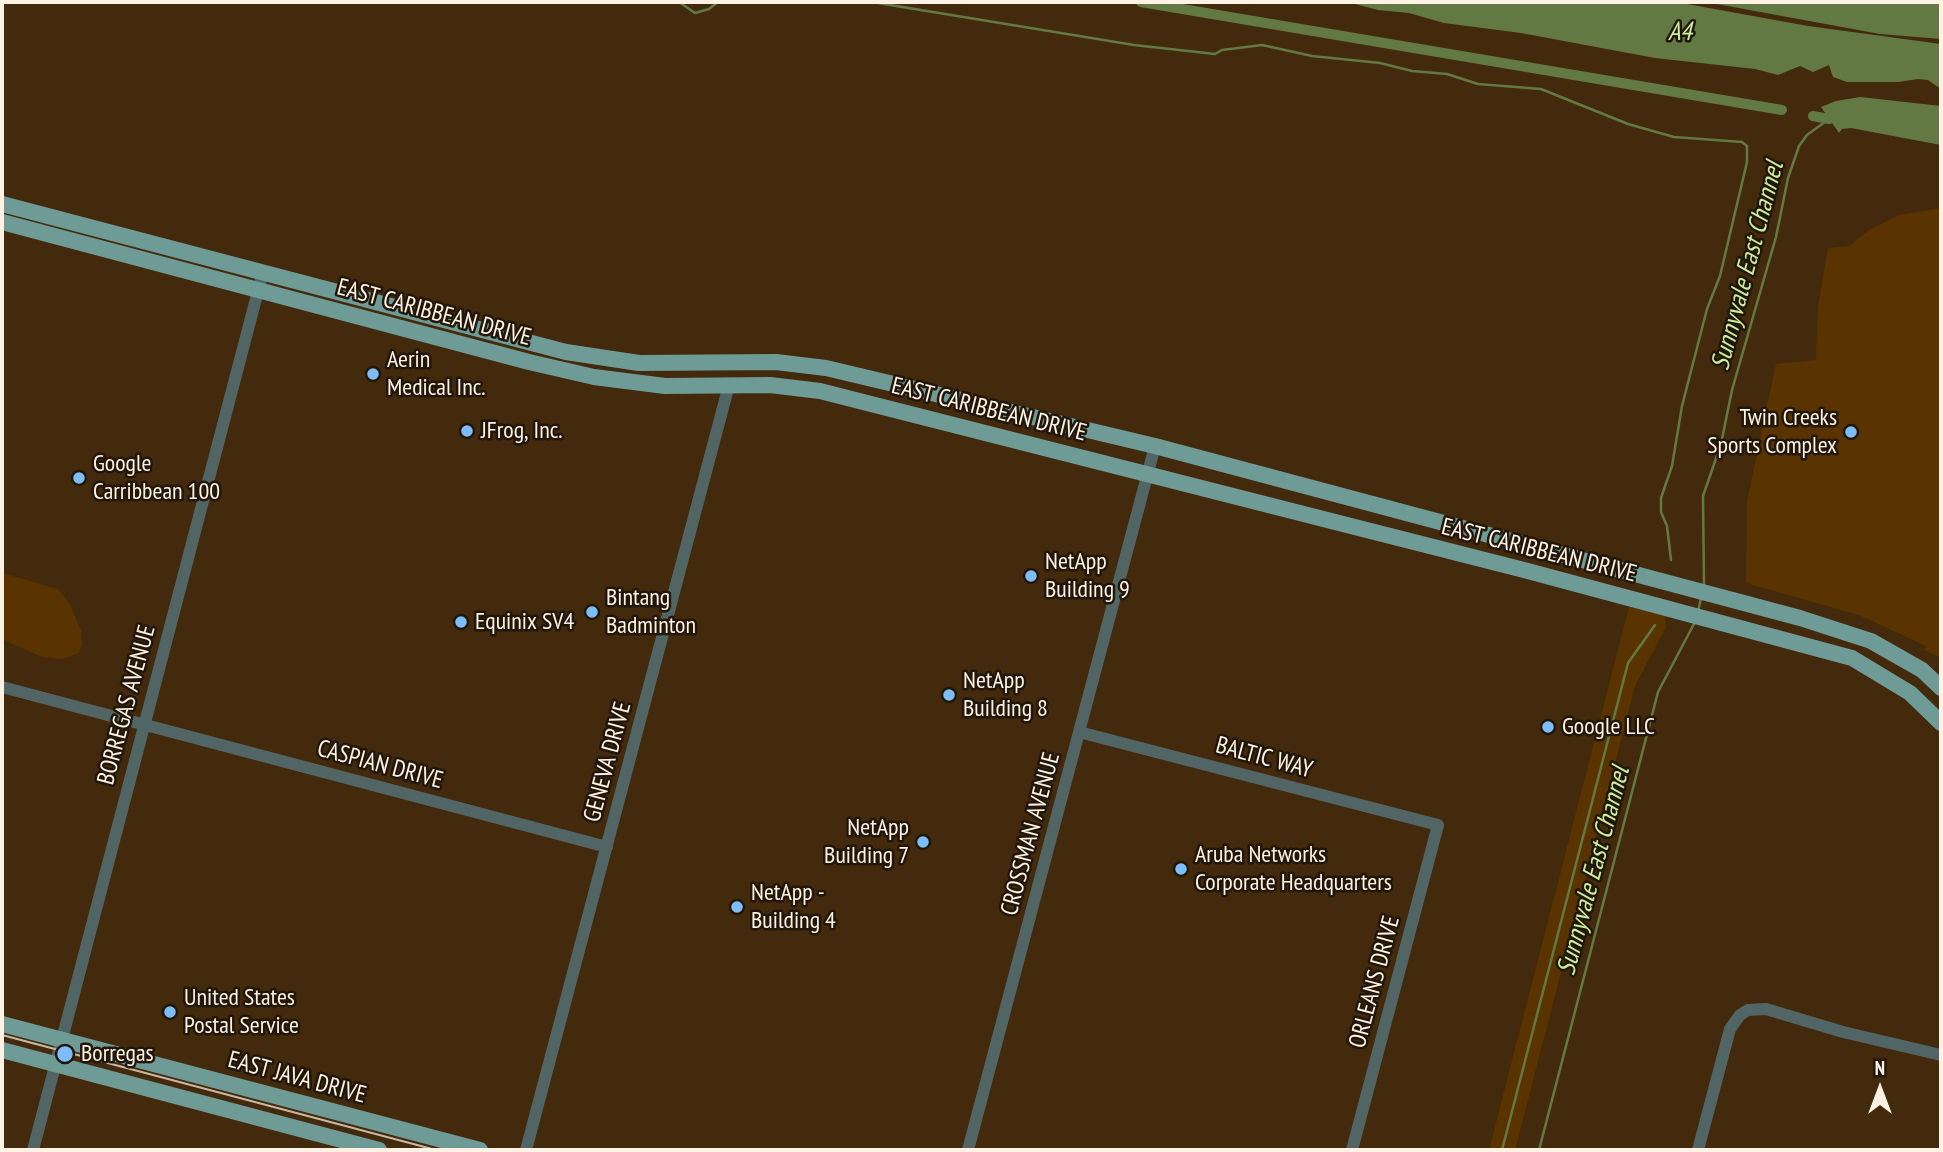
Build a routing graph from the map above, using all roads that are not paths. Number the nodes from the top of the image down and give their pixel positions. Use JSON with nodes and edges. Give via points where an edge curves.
{"nodes":[{"id":1,"x":2,"y":204,"type":"edge"},
{"id":2,"x":2,"y":222,"type":"edge"},
{"id":3,"x":263,"y":272,"type":"junction"},
{"id":4,"x":258,"y":289,"type":"junction"},
{"id":5,"x":729,"y":385,"type":"junction"},
{"id":6,"x":1155,"y":446,"type":"junction"},
{"id":7,"x":1149,"y":474,"type":"junction"},
{"id":8,"x":2,"y":687,"type":"edge"},
{"id":9,"x":1941,"y":688,"type":"edge"},
{"id":10,"x":1941,"y":723,"type":"edge"},
{"id":11,"x":143,"y":725,"type":"junction"},
{"id":12,"x":1079,"y":732,"type":"junction"},
{"id":13,"x":1438,"y":825,"type":"joint"},
{"id":14,"x":607,"y":847,"type":"junction"},
{"id":15,"x":2,"y":1024,"type":"edge"},
{"id":16,"x":61,"y":1040,"type":"junction"},
{"id":17,"x":2,"y":1050,"type":"edge"},
{"id":18,"x":1941,"y":1055,"type":"edge"},
{"id":19,"x":55,"y":1065,"type":"junction"},
{"id":20,"x":33,"y":1150,"type":"edge"},
{"id":21,"x":379,"y":1150,"type":"edge"},
{"id":22,"x":480,"y":1150,"type":"edge"},
{"id":23,"x":526,"y":1150,"type":"edge"},
{"id":24,"x":968,"y":1150,"type":"edge"},
{"id":25,"x":1352,"y":1150,"type":"edge"},
{"id":26,"x":1698,"y":1150,"type":"edge"}],
"edges":[{"from":1,"to":3,"type":"main road","name":"EAST CARIBBEAN DRIVE"},
{"from":2,"to":4,"type":"main road","name":"EAST CARIBBEAN DRIVE"},
{"from":3,"to":4,"type":"street","name":"BORREGAS AVENUE"},
{"from":3,"to":6,"type":"main road","name":"EAST CARIBBEAN DRIVE","via":[[566,352],[639,363],[776,362],[826,368]]},
{"from":4,"to":5,"type":"main road","name":"EAST CARIBBEAN DRIVE","via":[[594,377],[665,386]]},
{"from":4,"to":11,"type":"street","name":"BORREGAS AVENUE"},
{"from":5,"to":7,"type":"main road","name":"EAST CARIBBEAN DRIVE","via":[[820,391]]},
{"from":5,"to":14,"type":"street","name":"GENEVA DRIVE"},
{"from":6,"to":7,"type":"street","name":"CROSSMAN AVENUE"},
{"from":6,"to":9,"type":"main road","name":"EAST CARIBBEAN DRIVE","via":[[1800,618],[1871,641],[1922,670]]},
{"from":7,"to":10,"type":"main road","name":"EAST CARIBBEAN DRIVE","via":[[1852,658],[1910,693]]},
{"from":7,"to":12,"type":"street","name":"CROSSMAN AVENUE"},
{"from":8,"to":11,"type":"street","name":"CASPIAN DRIVE"},
{"from":11,"to":14,"type":"street","name":"CASPIAN DRIVE"},
{"from":11,"to":16,"type":"street","name":"BORREGAS AVENUE"},
{"from":12,"to":13,"type":"street","name":"BALTIC WAY"},
{"from":12,"to":24,"type":"street","name":"CROSSMAN AVENUE"},
{"from":13,"to":25,"type":"street","name":"ORLEANS DRIVE"},
{"from":14,"to":23,"type":"street","name":"GENEVA DRIVE"},
{"from":15,"to":16,"type":"main road","name":"EAST JAVA DRIVE"},
{"from":16,"to":19,"type":"street","name":"BORREGAS AVENUE"},
{"from":16,"to":22,"type":"main road","name":"EAST JAVA DRIVE"},
{"from":17,"to":19,"type":"main road","name":"EAST JAVA DRIVE"},
{"from":18,"to":26,"type":"street","via":[[1766,1009],[1748,1010],[1730,1029]]},
{"from":19,"to":20,"type":"street","name":"BORREGAS AVENUE"},
{"from":19,"to":21,"type":"main road","name":"EAST JAVA DRIVE"}]}
